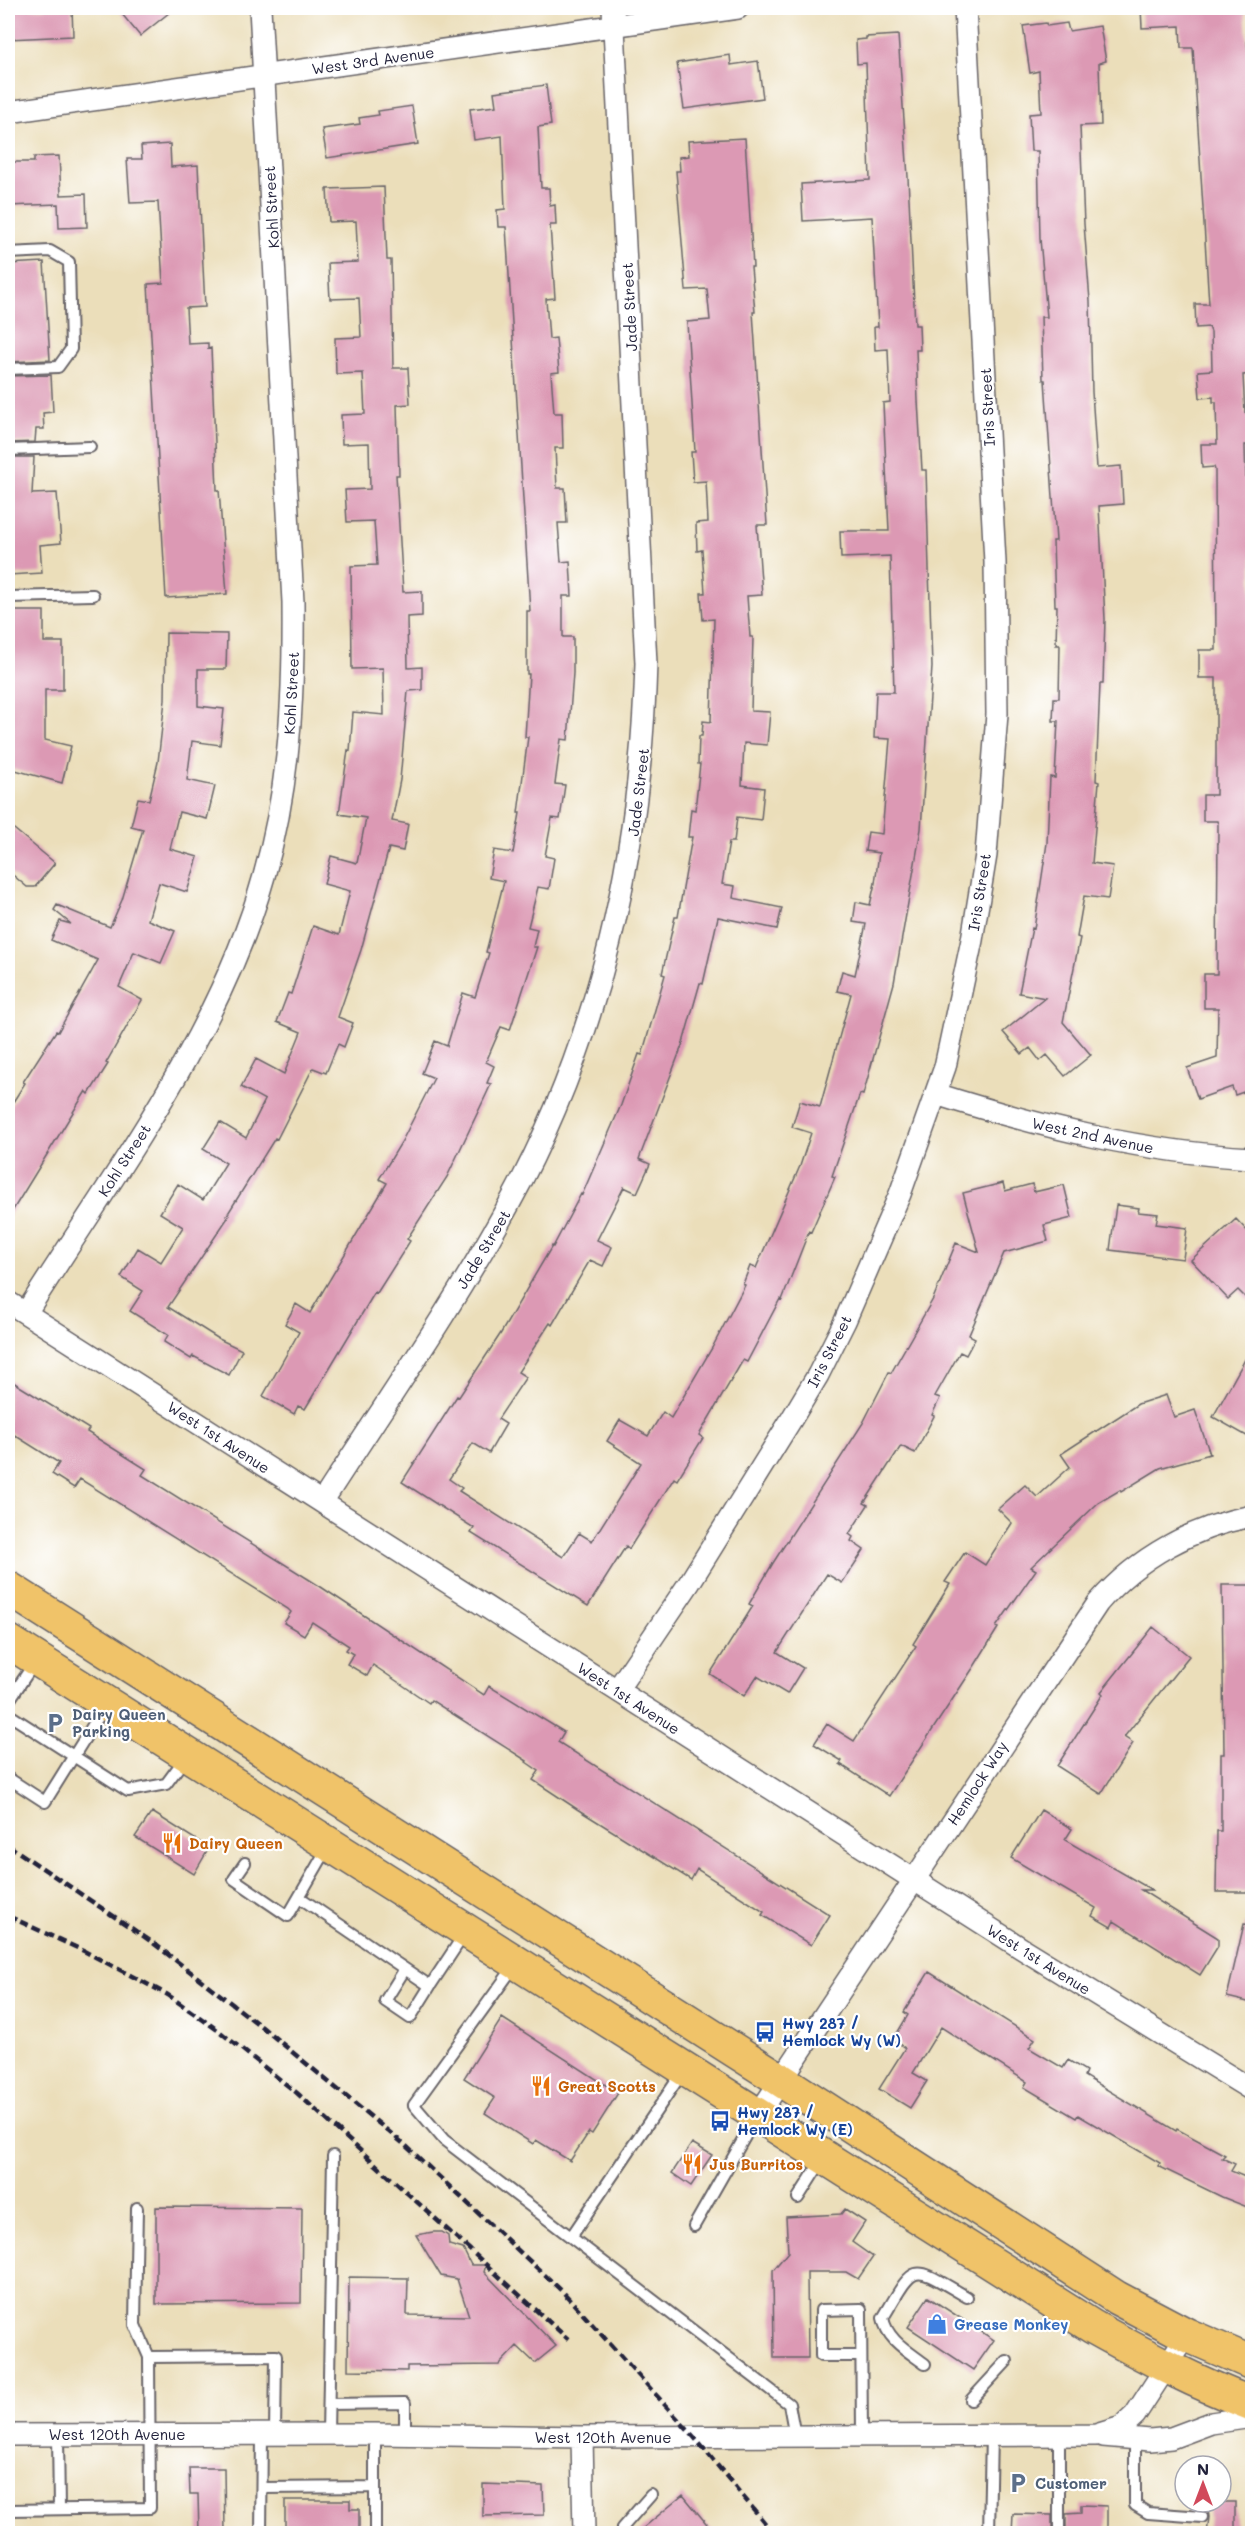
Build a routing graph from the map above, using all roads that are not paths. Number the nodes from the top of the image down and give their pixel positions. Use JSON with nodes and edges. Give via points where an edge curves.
{"nodes":[{"id":1,"x":260,"y":8,"type":"edge"},
{"id":2,"x":738,"y":8,"type":"edge"},
{"id":3,"x":965,"y":8,"type":"edge"},
{"id":4,"x":613,"y":16,"type":"edge"},
{"id":5,"x":264,"y":76,"type":"junction"},
{"id":6,"x":8,"y":112,"type":"edge"},
{"id":7,"x":8,"y":253,"type":"edge"},
{"id":8,"x":8,"y":369,"type":"edge"},
{"id":9,"x":90,"y":447,"type":"dead end"},
{"id":10,"x":8,"y":450,"type":"edge"},
{"id":11,"x":93,"y":595,"type":"dead end"},
{"id":12,"x":8,"y":597,"type":"edge"},
{"id":13,"x":936,"y":1094,"type":"junction"},
{"id":14,"x":1252,"y":1158,"type":"edge"},
{"id":15,"x":8,"y":1302,"type":"edge"},
{"id":16,"x":26,"y":1314,"type":"junction"},
{"id":17,"x":322,"y":1502,"type":"junction"},
{"id":18,"x":1252,"y":1516,"type":"edge"},
{"id":19,"x":8,"y":1588,"type":"edge"},
{"id":20,"x":8,"y":1641,"type":"edge"},
{"id":21,"x":37,"y":1659,"type":"junction"},
{"id":22,"x":617,"y":1690,"type":"junction"},
{"id":23,"x":8,"y":1702,"type":"edge"},
{"id":24,"x":107,"y":1703,"type":"junction"},
{"id":25,"x":8,"y":1714,"type":"edge"},
{"id":26,"x":188,"y":1755,"type":"junction"},
{"id":27,"x":74,"y":1756,"type":"junction"},
{"id":28,"x":8,"y":1778,"type":"edge"},
{"id":29,"x":330,"y":1845,"type":"junction"},
{"id":30,"x":245,"y":1863,"type":"dead end"},
{"id":31,"x":914,"y":1879,"type":"junction"},
{"id":32,"x":299,"y":1897,"type":"junction"},
{"id":33,"x":466,"y":1930,"type":"junction"},
{"id":34,"x":517,"y":1962,"type":"junction"},
{"id":35,"x":405,"y":1969,"type":"junction"},
{"id":36,"x":430,"y":1986,"type":"junction"},
{"id":37,"x":684,"y":2069,"type":"junction"},
{"id":38,"x":781,"y":2080,"type":"junction"},
{"id":39,"x":1252,"y":2090,"type":"edge"},
{"id":40,"x":758,"y":2115,"type":"junction"},
{"id":41,"x":333,"y":2156,"type":"dead end"},
{"id":42,"x":824,"y":2157,"type":"junction"},
{"id":43,"x":798,"y":2198,"type":"dead end"},
{"id":44,"x":137,"y":2208,"type":"dead end"},
{"id":45,"x":694,"y":2226,"type":"dead end"},
{"id":46,"x":571,"y":2237,"type":"junction"},
{"id":47,"x":967,"y":2297,"type":"dead end"},
{"id":48,"x":1187,"y":2335,"type":"junction"},
{"id":49,"x":861,"y":2356,"type":"junction"},
{"id":50,"x":149,"y":2357,"type":"junction"},
{"id":51,"x":1007,"y":2361,"type":"dead end"},
{"id":52,"x":1252,"y":2363,"type":"edge"},
{"id":53,"x":925,"y":2364,"type":"dead end"},
{"id":54,"x":1167,"y":2368,"type":"junction"},
{"id":55,"x":971,"y":2400,"type":"dead end"},
{"id":56,"x":1252,"y":2403,"type":"edge"},
{"id":57,"x":329,"y":2404,"type":"junction"},
{"id":58,"x":1135,"y":2415,"type":"junction"},
{"id":59,"x":1252,"y":2417,"type":"edge"},
{"id":60,"x":148,"y":2434,"type":"junction"},
{"id":61,"x":269,"y":2434,"type":"junction"},
{"id":62,"x":328,"y":2434,"type":"junction"},
{"id":63,"x":375,"y":2434,"type":"junction"},
{"id":64,"x":405,"y":2434,"type":"junction"},
{"id":65,"x":991,"y":2434,"type":"junction"},
{"id":66,"x":8,"y":2435,"type":"edge"},
{"id":67,"x":58,"y":2435,"type":"junction"},
{"id":68,"x":862,"y":2435,"type":"junction"},
{"id":69,"x":1059,"y":2435,"type":"junction"},
{"id":70,"x":1096,"y":2435,"type":"junction"},
{"id":71,"x":795,"y":2436,"type":"junction"},
{"id":72,"x":582,"y":2437,"type":"junction"},
{"id":73,"x":1135,"y":2439,"type":"junction"},
{"id":74,"x":375,"y":2487,"type":"junction"},
{"id":75,"x":262,"y":2488,"type":"junction"},
{"id":76,"x":651,"y":2495,"type":"dead end"},
{"id":77,"x":59,"y":2509,"type":"junction"},
{"id":78,"x":8,"y":2510,"type":"edge"},
{"id":79,"x":1202,"y":2517,"type":"dead end"},
{"id":80,"x":261,"y":2534,"type":"edge"},
{"id":81,"x":375,"y":2534,"type":"edge"},
{"id":82,"x":584,"y":2534,"type":"edge"},
{"id":83,"x":626,"y":2534,"type":"edge"},
{"id":84,"x":989,"y":2534,"type":"edge"},
{"id":85,"x":1059,"y":2534,"type":"edge"}],
"edges":[{"from":1,"to":5,"type":"street","name":"Kohl Street"},
{"from":2,"to":4,"type":"street","name":"West 3rd Avenue"},
{"from":3,"to":13,"type":"street","name":"Iris Street","via":[[995,562],[997,714],[992,798],[975,919]]},
{"from":4,"to":5,"type":"street","name":"West 3rd Avenue"},
{"from":4,"to":17,"type":"street","name":"Jade Street","via":[[646,663],[644,735],[631,846],[599,983],[564,1086],[538,1146],[478,1258]]},
{"from":5,"to":6,"type":"street","name":"West 3rd Avenue"},
{"from":5,"to":16,"type":"street","name":"Kohl Street","via":[[293,602],[294,686],[277,822],[264,878],[226,982],[155,1112]]},
{"from":7,"to":8,"type":"lane","via":[[50,251],[69,262],[71,349],[58,367]]},
{"from":9,"to":10,"type":"lane"},
{"from":11,"to":12,"type":"lane"},
{"from":13,"to":14,"type":"street","name":"West 2nd Avenue","via":[[1090,1137],[1178,1152]]},
{"from":13,"to":22,"type":"street","name":"Iris Street","via":[[900,1194],[818,1375],[690,1582]]},
{"from":15,"to":16,"type":"street","name":"West 1st Avenue"},
{"from":16,"to":17,"type":"street","name":"West 1st Avenue"},
{"from":17,"to":22,"type":"street","name":"West 1st Avenue"},
{"from":18,"to":31,"type":"street","name":"Hemlock Way","via":[[1208,1526],[1186,1536],[1157,1552],[1114,1585],[1048,1676]]},
{"from":19,"to":38,"type":"main road"},
{"from":20,"to":21,"type":"main road"},
{"from":21,"to":23,"type":"lane"},
{"from":21,"to":24,"type":"main road"},
{"from":22,"to":31,"type":"street","name":"West 1st Avenue"},
{"from":24,"to":26,"type":"main road"},
{"from":24,"to":27,"type":"lane"},
{"from":25,"to":27,"type":"lane"},
{"from":26,"to":27,"type":"lane","via":[[166,1784],[128,1791]]},
{"from":26,"to":29,"type":"main road"},
{"from":27,"to":28,"type":"lane","via":[[45,1802]]},
{"from":29,"to":32,"type":"lane"},
{"from":29,"to":33,"type":"main road"},
{"from":30,"to":32,"type":"lane","via":[[234,1879],[288,1916]]},
{"from":31,"to":38,"type":"street","name":"Hemlock Way"},
{"from":31,"to":39,"type":"street","name":"West 1st Avenue"},
{"from":32,"to":35,"type":"lane"},
{"from":33,"to":34,"type":"main road"},
{"from":33,"to":36,"type":"lane"},
{"from":34,"to":37,"type":"main road"},
{"from":34,"to":46,"type":"lane","via":[[414,2105],[444,2140]]},
{"from":35,"to":36,"type":"lane"},
{"from":35,"to":36,"type":"lane","via":[[385,2001],[410,2018]]},
{"from":37,"to":40,"type":"main road"},
{"from":37,"to":46,"type":"lane"},
{"from":38,"to":40,"type":"street","name":"Hemlock Way"},
{"from":38,"to":48,"type":"main road","via":[[1117,2298]]},
{"from":40,"to":42,"type":"main road"},
{"from":40,"to":45,"type":"lane"},
{"from":41,"to":57,"type":"lane"},
{"from":42,"to":43,"type":"lane"},
{"from":42,"to":54,"type":"main road","via":[[1092,2327]]},
{"from":44,"to":50,"type":"lane","via":[[135,2325]]},
{"from":46,"to":71,"type":"lane","via":[[789,2404]]},
{"from":47,"to":53,"type":"lane","via":[[926,2273],[916,2272],[908,2277],[883,2318],[891,2338]]},
{"from":48,"to":52,"type":"main road"},
{"from":48,"to":54,"type":"street","name":"West 120th Avenue"},
{"from":49,"to":49,"type":"lane","via":[[861,2309],[821,2310],[820,2356]]},
{"from":49,"to":68,"type":"lane"},
{"from":50,"to":60,"type":"lane"},
{"from":50,"to":61,"type":"lane","via":[[276,2356]]},
{"from":51,"to":55,"type":"lane"},
{"from":54,"to":56,"type":"main road"},
{"from":54,"to":58,"type":"street","name":"West 120th Avenue"},
{"from":57,"to":62,"type":"lane"},
{"from":57,"to":64,"type":"lane","via":[[405,2403]]},
{"from":58,"to":70,"type":"street","name":"West 120th Avenue","via":[[1122,2427]]},
{"from":58,"to":73,"type":"lane"},
{"from":59,"to":73,"type":"street","via":[[1211,2423],[1171,2438]]},
{"from":60,"to":61,"type":"street","name":"West 120th Avenue"},
{"from":60,"to":67,"type":"street","name":"West 120th Avenue"},
{"from":60,"to":77,"type":"lane","via":[[150,2508]]},
{"from":61,"to":62,"type":"street","name":"West 120th Avenue"},
{"from":61,"to":75,"type":"lane"},
{"from":62,"to":63,"type":"street","name":"West 120th Avenue"},
{"from":63,"to":64,"type":"street","name":"West 120th Avenue"},
{"from":63,"to":74,"type":"lane"},
{"from":64,"to":72,"type":"street","name":"West 120th Avenue"},
{"from":65,"to":68,"type":"street","name":"West 120th Avenue"},
{"from":65,"to":69,"type":"street","name":"West 120th Avenue"},
{"from":65,"to":84,"type":"lane"},
{"from":66,"to":67,"type":"street","name":"West 120th Avenue"},
{"from":67,"to":77,"type":"lane"},
{"from":68,"to":71,"type":"street","name":"West 120th Avenue"},
{"from":69,"to":70,"type":"street","name":"West 120th Avenue"},
{"from":69,"to":85,"type":"lane"},
{"from":70,"to":73,"type":"street"},
{"from":71,"to":72,"type":"street","name":"West 120th Avenue"},
{"from":72,"to":82,"type":"street"},
{"from":73,"to":79,"type":"lane","via":[[1135,2505],[1148,2513]]},
{"from":74,"to":75,"type":"lane"},
{"from":74,"to":81,"type":"lane"},
{"from":75,"to":80,"type":"lane"},
{"from":76,"to":83,"type":"lane","via":[[622,2528]]},
{"from":77,"to":78,"type":"lane"}]}
